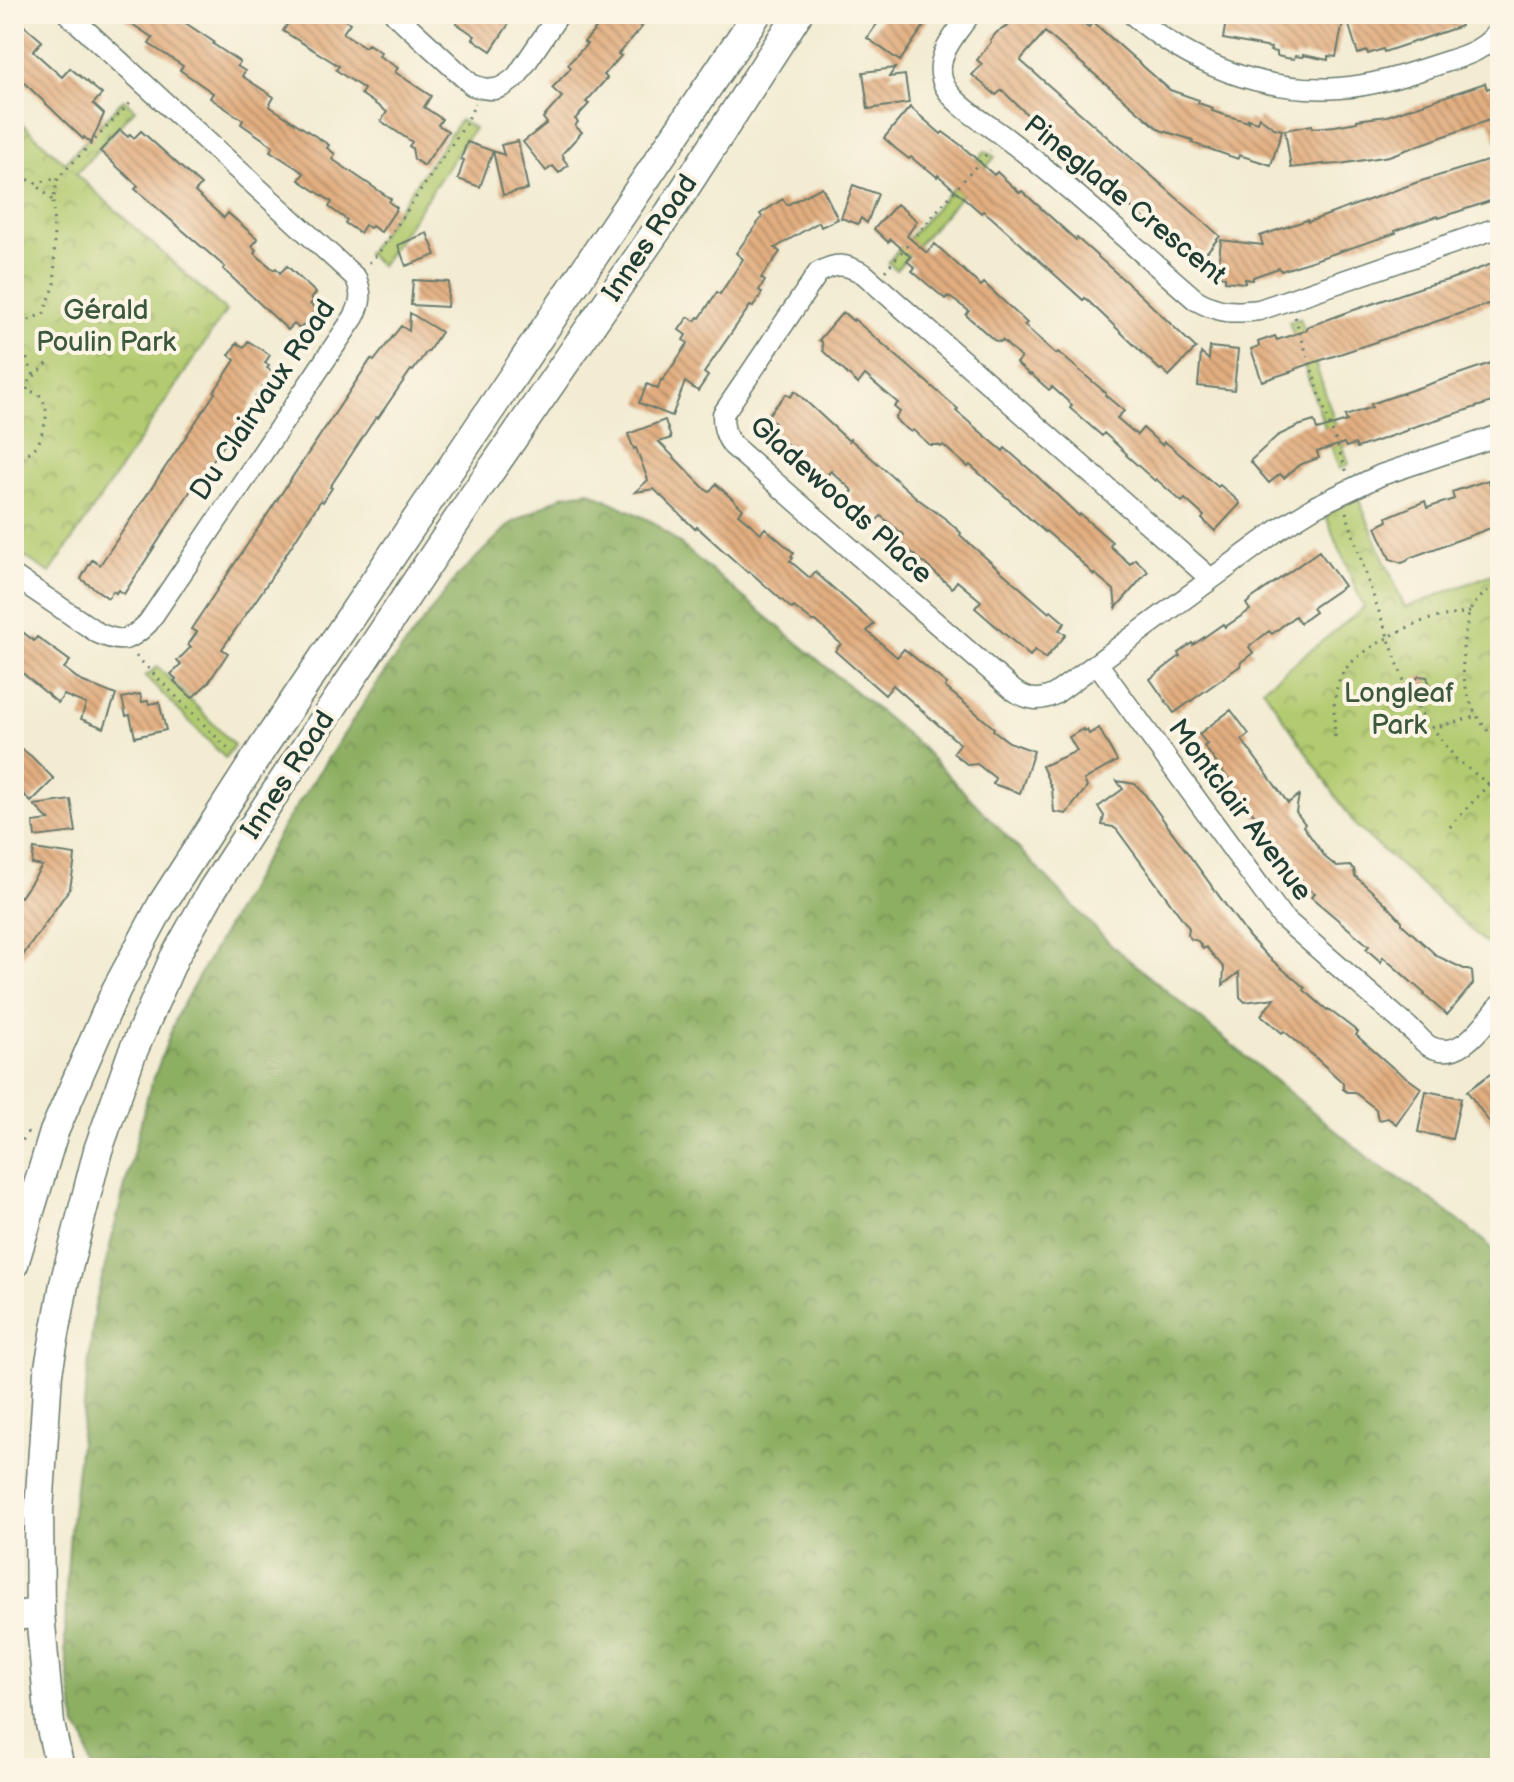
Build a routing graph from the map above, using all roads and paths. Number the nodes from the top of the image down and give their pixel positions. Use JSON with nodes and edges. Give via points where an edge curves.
{"nodes":[{"id":1,"x":68,"y":14,"type":"edge"},
{"id":2,"x":395,"y":14,"type":"edge"},
{"id":3,"x":559,"y":14,"type":"edge"},
{"id":4,"x":757,"y":14,"type":"edge"},
{"id":5,"x":798,"y":14,"type":"edge"},
{"id":6,"x":970,"y":14,"type":"edge"},
{"id":7,"x":1132,"y":14,"type":"edge"},
{"id":8,"x":1500,"y":28,"type":"edge"},
{"id":9,"x":147,"y":86,"type":"junction"},
{"id":10,"x":488,"y":90,"type":"junction"},
{"id":11,"x":1002,"y":136,"type":"junction"},
{"id":12,"x":14,"y":172,"type":"edge"},
{"id":13,"x":58,"y":178,"type":"junction"},
{"id":14,"x":35,"y":183,"type":"junction"},
{"id":15,"x":53,"y":201,"type":"junction"},
{"id":16,"x":1500,"y":227,"type":"edge"},
{"id":17,"x":356,"y":278,"type":"junction"},
{"id":18,"x":876,"y":284,"type":"junction"},
{"id":19,"x":1284,"y":300,"type":"junction"},
{"id":20,"x":14,"y":328,"type":"edge"},
{"id":21,"x":48,"y":363,"type":"dead end"},
{"id":22,"x":34,"y":376,"type":"junction"},
{"id":23,"x":27,"y":390,"type":"junction"},
{"id":24,"x":14,"y":399,"type":"edge"},
{"id":25,"x":1500,"y":435,"type":"edge"},
{"id":26,"x":14,"y":484,"type":"edge"},
{"id":27,"x":1346,"y":491,"type":"junction"},
{"id":28,"x":14,"y":576,"type":"edge"},
{"id":29,"x":1211,"y":579,"type":"junction"},
{"id":30,"x":1500,"y":580,"type":"edge"},
{"id":31,"x":1470,"y":612,"type":"junction"},
{"id":32,"x":1390,"y":638,"type":"junction"},
{"id":33,"x":124,"y":640,"type":"junction"},
{"id":34,"x":1097,"y":663,"type":"junction"},
{"id":35,"x":1478,"y":716,"type":"junction"},
{"id":36,"x":1432,"y":728,"type":"junction"},
{"id":37,"x":1335,"y":737,"type":"dead end"},
{"id":38,"x":1500,"y":741,"type":"edge"},
{"id":39,"x":235,"y":756,"type":"dead end"},
{"id":40,"x":1489,"y":784,"type":"junction"},
{"id":41,"x":1500,"y":793,"type":"edge"},
{"id":42,"x":1450,"y":827,"type":"dead end"},
{"id":43,"x":1500,"y":1005,"type":"edge"},
{"id":44,"x":39,"y":1117,"type":"dead end"},
{"id":45,"x":14,"y":1154,"type":"edge"},
{"id":46,"x":14,"y":1264,"type":"edge"},
{"id":47,"x":27,"y":1614,"type":"edge"},
{"id":48,"x":60,"y":1768,"type":"edge"}],
"edges":[{"from":1,"to":9,"type":"street","name":"Du Clairvaux Road"},
{"from":2,"to":10,"type":"street","via":[[472,85]]},
{"from":3,"to":10,"type":"street","via":[[517,76]]},
{"from":4,"to":46,"type":"main road","name":"Innes Road","via":[[162,904],[116,990],[54,1132]]},
{"from":5,"to":47,"type":"main road","name":"Innes Road","via":[[269,802],[174,958],[98,1150],[64,1284],[48,1373]]},
{"from":6,"to":11,"type":"street","name":"Pineglade Crescent","via":[[941,61],[942,83]]},
{"from":7,"to":8,"type":"street","via":[[1194,58],[1235,75],[1325,88],[1382,81],[1433,66],[1482,48]]},
{"from":9,"to":13,"type":"path"},
{"from":9,"to":17,"type":"street","name":"Du Clairvaux Road"},
{"from":10,"to":17,"type":"path"},
{"from":11,"to":18,"type":"path"},
{"from":11,"to":19,"type":"street","name":"Pineglade Crescent","via":[[1196,300],[1225,312],[1242,312]]},
{"from":12,"to":14,"type":"path"},
{"from":13,"to":14,"type":"path"},
{"from":13,"to":15,"type":"path"},
{"from":14,"to":15,"type":"path"},
{"from":15,"to":20,"type":"path","via":[[55,284],[44,313]]},
{"from":16,"to":19,"type":"street","name":"Pineglade Crescent"},
{"from":17,"to":33,"type":"street","name":"Du Clairvaux Road","via":[[361,303],[354,317],[148,623]]},
{"from":18,"to":29,"type":"street","name":"Gladewoods Place"},
{"from":18,"to":34,"type":"street","name":"Gladewoods Place","via":[[848,265],[818,273],[728,405],[723,414],[726,437],[1027,699],[1046,699]]},
{"from":19,"to":27,"type":"path","via":[[1293,310]]},
{"from":20,"to":22,"type":"path"},
{"from":21,"to":22,"type":"path"},
{"from":22,"to":23,"type":"path"},
{"from":23,"to":24,"type":"path"},
{"from":23,"to":26,"type":"path","via":[[39,394],[46,421],[38,445],[23,457],[22,482]]},
{"from":25,"to":27,"type":"street","name":"Gladewoods Place"},
{"from":27,"to":29,"type":"street","name":"Gladewoods Place","via":[[1282,527]]},
{"from":27,"to":32,"type":"path","via":[[1369,584]]},
{"from":28,"to":33,"type":"street","via":[[98,633]]},
{"from":29,"to":34,"type":"street","name":"Gladewoods Place"},
{"from":30,"to":31,"type":"path"},
{"from":31,"to":32,"type":"path","via":[[1416,624]]},
{"from":31,"to":35,"type":"path","via":[[1462,644],[1464,685]]},
{"from":32,"to":36,"type":"path","via":[[1410,698]]},
{"from":32,"to":37,"type":"path","via":[[1353,659],[1341,676],[1333,704]]},
{"from":33,"to":39,"type":"path"},
{"from":34,"to":43,"type":"street","name":"Montclair Avenue","via":[[1282,917],[1431,1047],[1446,1050],[1467,1043]]},
{"from":35,"to":36,"type":"path"},
{"from":35,"to":38,"type":"path"},
{"from":36,"to":40,"type":"path","via":[[1456,759]]},
{"from":40,"to":41,"type":"path"},
{"from":40,"to":42,"type":"path"},
{"from":44,"to":45,"type":"path"},
{"from":47,"to":48,"type":"main road","name":"Innes Road"}]}
